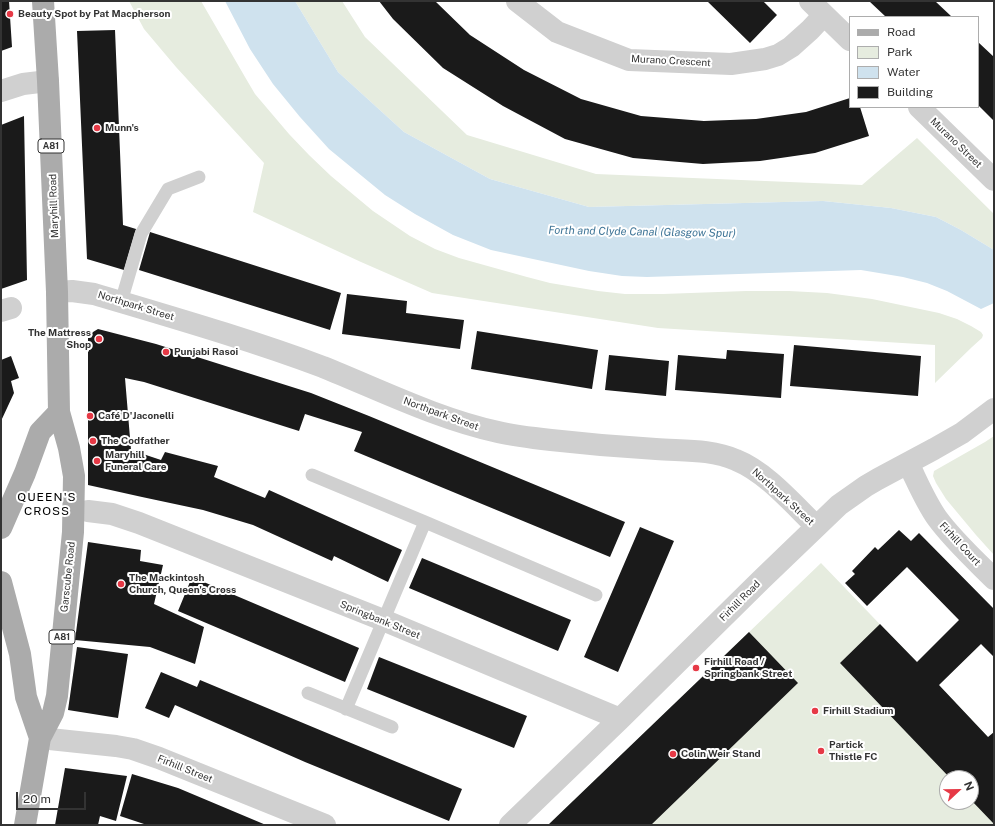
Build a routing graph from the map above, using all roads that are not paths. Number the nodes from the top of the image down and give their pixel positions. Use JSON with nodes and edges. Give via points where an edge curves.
{"nodes":[{"id":1,"x":43,"y":1,"type":"edge"},
{"id":2,"x":517,"y":1,"type":"edge"},
{"id":3,"x":817,"y":8,"type":"edge"},
{"id":4,"x":849,"y":39,"type":"edge"},
{"id":5,"x":48,"y":81,"type":"junction"},
{"id":6,"x":1,"y":91,"type":"edge"},
{"id":7,"x":920,"y":108,"type":"edge"},
{"id":8,"x":199,"y":177,"type":"dead end"},
{"id":9,"x":994,"y":180,"type":"edge"},
{"id":10,"x":57,"y":292,"type":"junction"},
{"id":11,"x":121,"y":302,"type":"junction"},
{"id":12,"x":994,"y":409,"type":"edge"},
{"id":13,"x":59,"y":412,"type":"junction"},
{"id":14,"x":908,"y":463,"type":"junction"},
{"id":15,"x":312,"y":475,"type":"dead end"},
{"id":16,"x":88,"y":511,"type":"dead end"},
{"id":17,"x":425,"y":522,"type":"junction"},
{"id":18,"x":816,"y":526,"type":"junction"},
{"id":19,"x":1,"y":528,"type":"edge"},
{"id":20,"x":73,"y":532,"type":"joint"},
{"id":21,"x":994,"y":579,"type":"edge"},
{"id":22,"x":1,"y":582,"type":"edge"},
{"id":23,"x":596,"y":595,"type":"dead end"},
{"id":24,"x":383,"y":620,"type":"junction"},
{"id":25,"x":308,"y":693,"type":"dead end"},
{"id":26,"x":346,"y":708,"type":"junction"},
{"id":27,"x":620,"y":719,"type":"junction"},
{"id":28,"x":392,"y":727,"type":"dead end"},
{"id":29,"x":40,"y":738,"type":"junction"},
{"id":30,"x":25,"y":825,"type":"edge"},
{"id":31,"x":324,"y":825,"type":"edge"},
{"id":32,"x":510,"y":825,"type":"edge"}],
"edges":[{"from":1,"to":5,"type":"main road","name":"Maryhill Road","number":"A81"},
{"from":2,"to":3,"type":"street","name":"Murano Crescent","via":[[557,32],[630,60],[731,64],[778,55],[810,30]]},
{"from":3,"to":4,"type":"street"},
{"from":5,"to":6,"type":"street","via":[[23,84]]},
{"from":5,"to":10,"type":"main road","name":"Maryhill Road","number":"A81"},
{"from":7,"to":9,"type":"street","name":"Murano Street"},
{"from":8,"to":11,"type":"lane","via":[[168,189],[141,234]]},
{"from":10,"to":11,"type":"street","name":"Northpark Street","via":[[88,292]]},
{"from":10,"to":13,"type":"main road","name":"Maryhill Road","number":"A81"},
{"from":11,"to":18,"type":"street","name":"Northpark Street","via":[[268,347],[419,407],[487,430],[575,443],[699,451],[726,456],[764,477]]},
{"from":12,"to":14,"type":"street","name":"Firhill Road","via":[[962,432]]},
{"from":13,"to":19,"type":"main road","via":[[40,432]]},
{"from":13,"to":20,"type":"main road","name":"Maryhill Road","number":"A81","via":[[74,476]]},
{"from":14,"to":18,"type":"street","name":"Firhill Road","via":[[866,486],[839,505]]},
{"from":14,"to":21,"type":"street","name":"Firhill Court","via":[[936,517],[950,535]]},
{"from":15,"to":17,"type":"lane"},
{"from":16,"to":24,"type":"street","name":"Springbank Street","via":[[112,514],[139,523]]},
{"from":17,"to":23,"type":"lane"},
{"from":17,"to":24,"type":"lane"},
{"from":18,"to":27,"type":"street","name":"Firhill Road"},
{"from":20,"to":29,"type":"main road","name":"Garscube Road","number":"A81","via":[[57,696],[54,713]]},
{"from":22,"to":29,"type":"main road","name":"Garscube Road","number":"A81","via":[[20,654],[26,697]]},
{"from":24,"to":26,"type":"lane"},
{"from":24,"to":27,"type":"street","name":"Springbank Street"},
{"from":25,"to":26,"type":"lane"},
{"from":26,"to":28,"type":"lane"},
{"from":27,"to":32,"type":"street","name":"Firhill Road"},
{"from":29,"to":30,"type":"main road","name":"Garscube Road","number":"A81"},
{"from":29,"to":31,"type":"street","name":"Firhill Street","via":[[133,750],[159,758]]}]}
